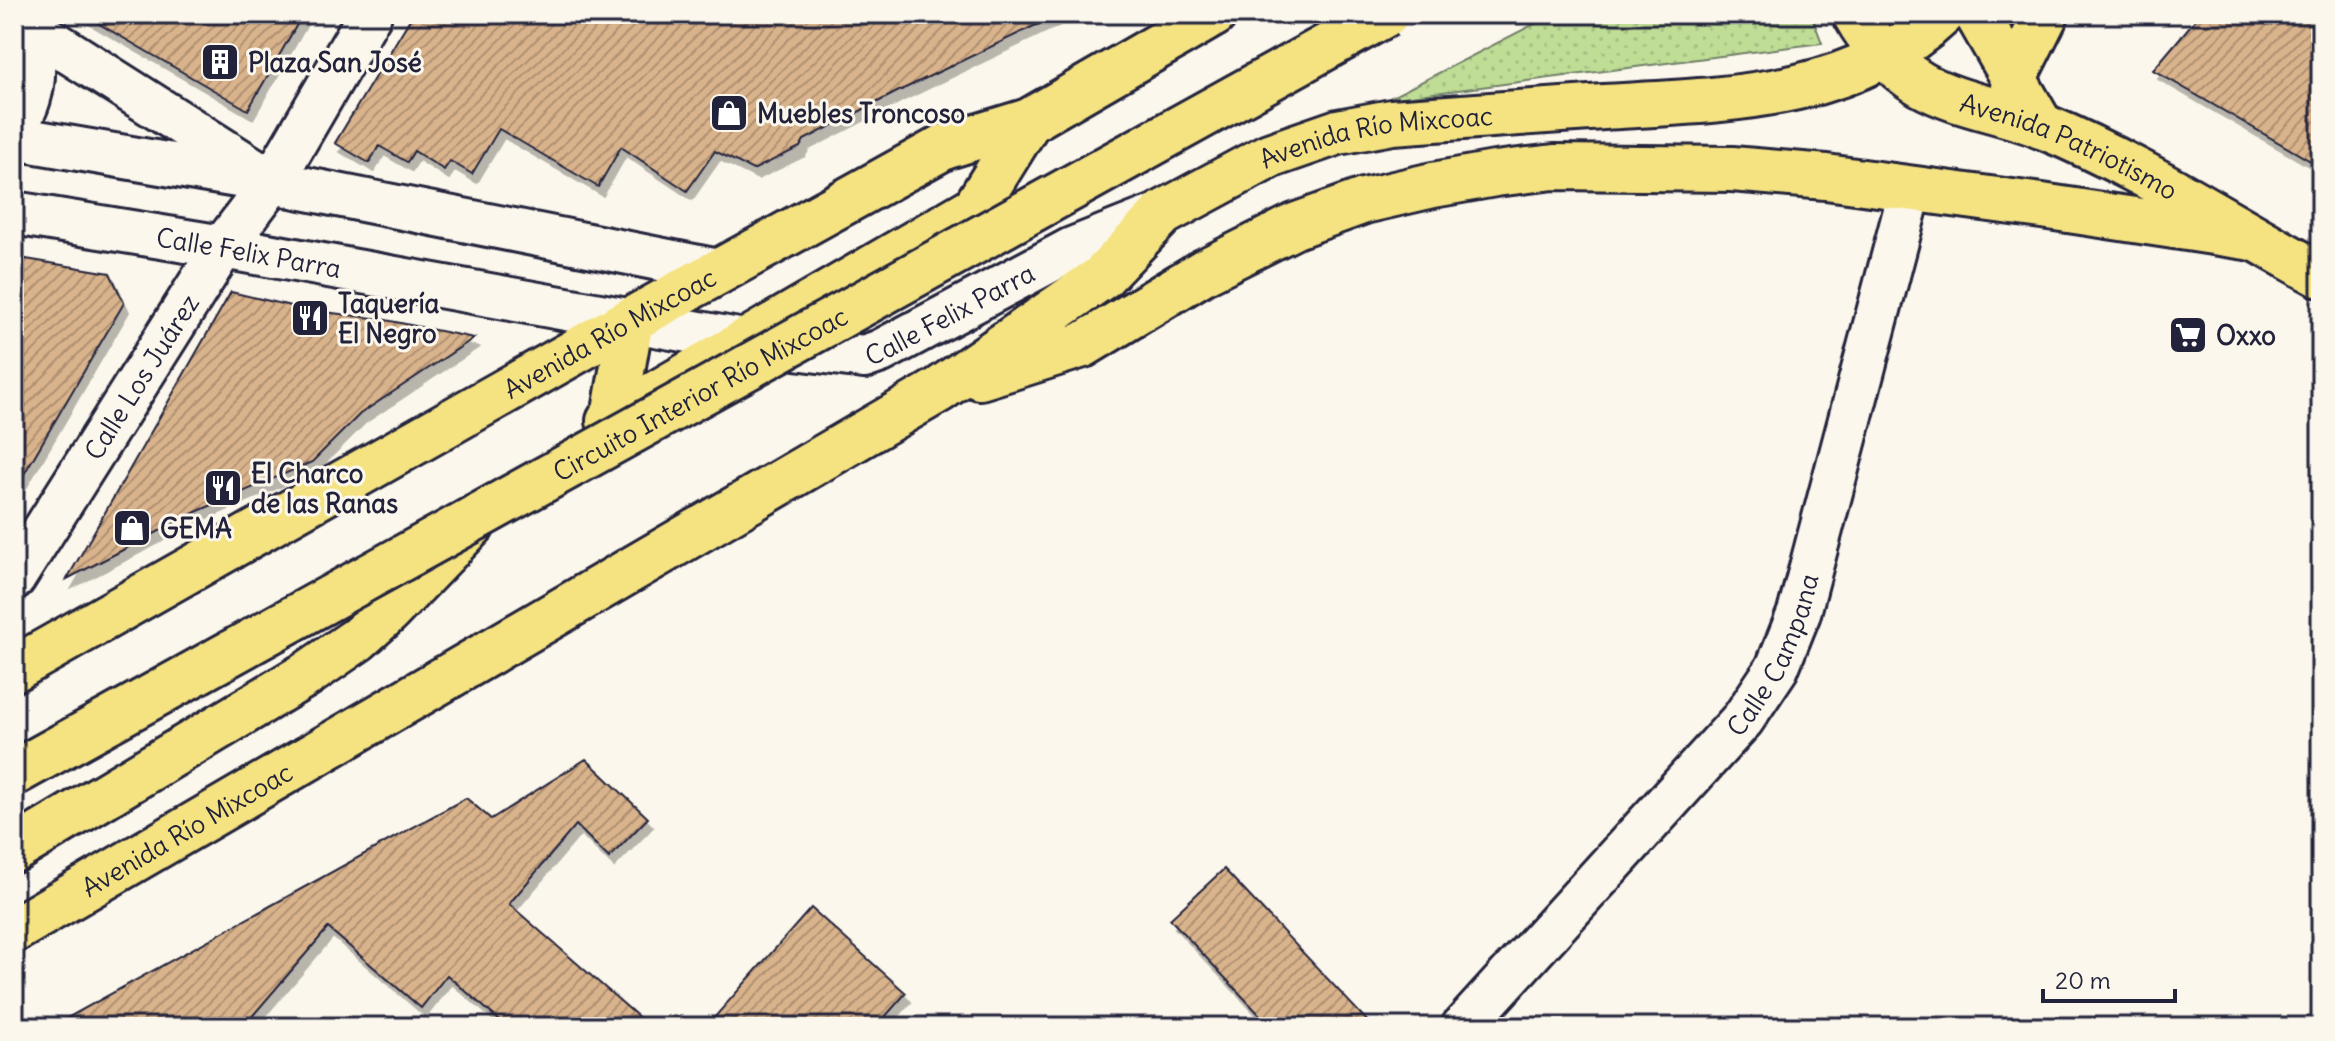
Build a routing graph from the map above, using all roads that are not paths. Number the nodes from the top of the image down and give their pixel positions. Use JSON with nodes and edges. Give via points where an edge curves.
{"nodes":[{"id":1,"x":370,"y":14,"type":"edge"},
{"id":2,"x":1214,"y":14,"type":"edge"},
{"id":3,"x":1386,"y":14,"type":"edge"},
{"id":4,"x":1855,"y":14,"type":"edge"},
{"id":5,"x":1942,"y":14,"type":"edge"},
{"id":6,"x":1977,"y":14,"type":"edge"},
{"id":7,"x":2046,"y":14,"type":"edge"},
{"id":8,"x":22,"y":21,"type":"edge"},
{"id":9,"x":1883,"y":56,"type":"junction"},
{"id":10,"x":2013,"y":80,"type":"junction"},
{"id":11,"x":1029,"y":121,"type":"junction"},
{"id":12,"x":2041,"y":126,"type":"junction"},
{"id":13,"x":14,"y":128,"type":"edge"},
{"id":14,"x":14,"y":138,"type":"edge"},
{"id":15,"x":272,"y":182,"type":"junction"},
{"id":16,"x":1911,"y":188,"type":"junction"},
{"id":17,"x":14,"y":213,"type":"edge"},
{"id":18,"x":1163,"y":213,"type":"junction"},
{"id":19,"x":2253,"y":238,"type":"junction"},
{"id":20,"x":223,"y":247,"type":"junction"},
{"id":21,"x":719,"y":271,"type":"junction"},
{"id":22,"x":2321,"y":275,"type":"edge"},
{"id":23,"x":631,"y":320,"type":"junction"},
{"id":24,"x":744,"y":341,"type":"junction"},
{"id":25,"x":939,"y":390,"type":"junction"},
{"id":26,"x":614,"y":417,"type":"junction"},
{"id":27,"x":14,"y":578,"type":"edge"},
{"id":28,"x":14,"y":669,"type":"edge"},
{"id":29,"x":14,"y":773,"type":"edge"},
{"id":30,"x":14,"y":850,"type":"edge"},
{"id":31,"x":14,"y":930,"type":"edge"},
{"id":32,"x":1463,"y":1027,"type":"edge"}],
"edges":[{"from":1,"to":15,"type":"street","name":"Calle Los Juárez"},
{"from":2,"to":11,"type":"main road","name":"Avenida Río Mixcoac"},
{"from":3,"to":29,"type":"main road","name":"Circuito Interior Río Mixcoac","bridge":true},
{"from":4,"to":9,"type":"main road"},
{"from":5,"to":9,"type":"main road","name":"Avenida Río Mixcoac"},
{"from":6,"to":10,"type":"main road"},
{"from":7,"to":10,"type":"main road"},
{"from":8,"to":13,"type":"street","via":[[35,65],[33,90]]},
{"from":8,"to":15,"type":"street"},
{"from":9,"to":12,"type":"main road","name":"Avenida Patriotismo","via":[[1922,84]]},
{"from":9,"to":18,"type":"main road","name":"Avenida Río Mixcoac","via":[[1837,77],[1786,91],[1351,128],[1269,156]]},
{"from":10,"to":12,"type":"main road"},
{"from":11,"to":21,"type":"main road","name":"Avenida Río Mixcoac","via":[[944,147]]},
{"from":11,"to":24,"type":"main road","via":[[975,208]]},
{"from":12,"to":19,"type":"main road","name":"Avenida Patriotismo","via":[[2145,175]]},
{"from":14,"to":15,"type":"street"},
{"from":15,"to":20,"type":"street","name":"Calle Los Juárez"},
{"from":15,"to":21,"type":"street"},
{"from":16,"to":19,"type":"main road","name":"Avenida Patriotismo"},
{"from":16,"to":25,"type":"main road","name":"Avenida Río Mixcoac","via":[[1732,169],[1568,167],[1433,185],[1364,201],[1295,226],[1205,271],[1083,345]]},
{"from":16,"to":32,"type":"street","name":"Calle Campana","via":[[1799,613],[1777,668],[1743,719]]},
{"from":17,"to":20,"type":"street","name":"Calle Felix Parra"},
{"from":18,"to":24,"type":"street","name":"Calle Felix Parra","via":[[1072,249],[864,357]]},
{"from":18,"to":25,"type":"main road","name":"Avenida Río Mixcoac","via":[[1102,277]]},
{"from":19,"to":22,"type":"main road","name":"Avenida Patriotismo"},
{"from":20,"to":23,"type":"street","name":"Calle Felix Parra"},
{"from":20,"to":27,"type":"street","name":"Calle Los Juárez"},
{"from":21,"to":23,"type":"main road","name":"Avenida Río Mixcoac"},
{"from":23,"to":24,"type":"street","name":"Calle Felix Parra"},
{"from":23,"to":26,"type":"main road"},
{"from":23,"to":28,"type":"main road","name":"Avenida Río Mixcoac"},
{"from":24,"to":26,"type":"main road"},
{"from":25,"to":31,"type":"main road","name":"Avenida Río Mixcoac"},
{"from":26,"to":30,"type":"main road","via":[[502,494],[358,639]]}]}
